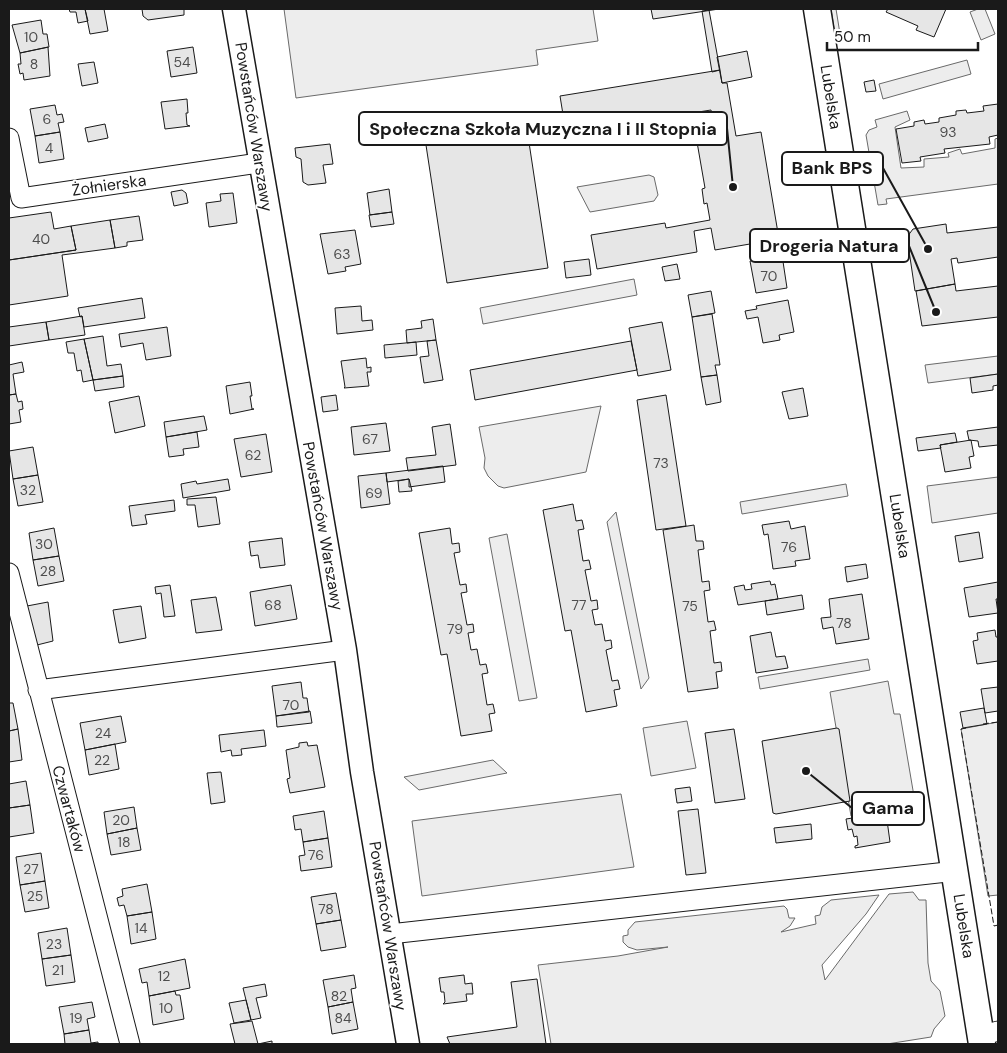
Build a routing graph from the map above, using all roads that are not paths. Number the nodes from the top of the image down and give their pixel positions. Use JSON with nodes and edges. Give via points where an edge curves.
{"nodes":[{"id":1,"x":234,"y":9,"type":"edge"},
{"id":2,"x":817,"y":9,"type":"edge"},
{"id":3,"x":9,"y":138,"type":"edge"},
{"id":4,"x":259,"y":164,"type":"junction"},
{"id":5,"x":9,"y":574,"type":"edge"},
{"id":6,"x":345,"y":650,"type":"junction"},
{"id":7,"x":38,"y":690,"type":"junction"},
{"id":8,"x":956,"y":871,"type":"junction"},
{"id":9,"x":390,"y":934,"type":"junction"},
{"id":10,"x":987,"y":1037,"type":"edge"},
{"id":11,"x":130,"y":1044,"type":"edge"},
{"id":12,"x":408,"y":1044,"type":"edge"}],
"edges":[{"from":1,"to":4,"type":"street","name":"Powstańców Warszawy"},
{"from":2,"to":8,"type":"main road","name":"Lubelska"},
{"from":3,"to":4,"type":"street","name":"Żołnierska","via":[[21,198]]},
{"from":4,"to":6,"type":"street","name":"Powstańców Warszawy"},
{"from":5,"to":7,"type":"street","name":"Czwartaków"},
{"from":6,"to":7,"type":"street"},
{"from":6,"to":9,"type":"street","name":"Powstańców Warszawy"},
{"from":7,"to":11,"type":"street","name":"Czwartaków"},
{"from":8,"to":9,"type":"street"},
{"from":8,"to":10,"type":"main road","name":"Lubelska"},
{"from":9,"to":12,"type":"street","name":"Powstańców Warszawy"}]}
